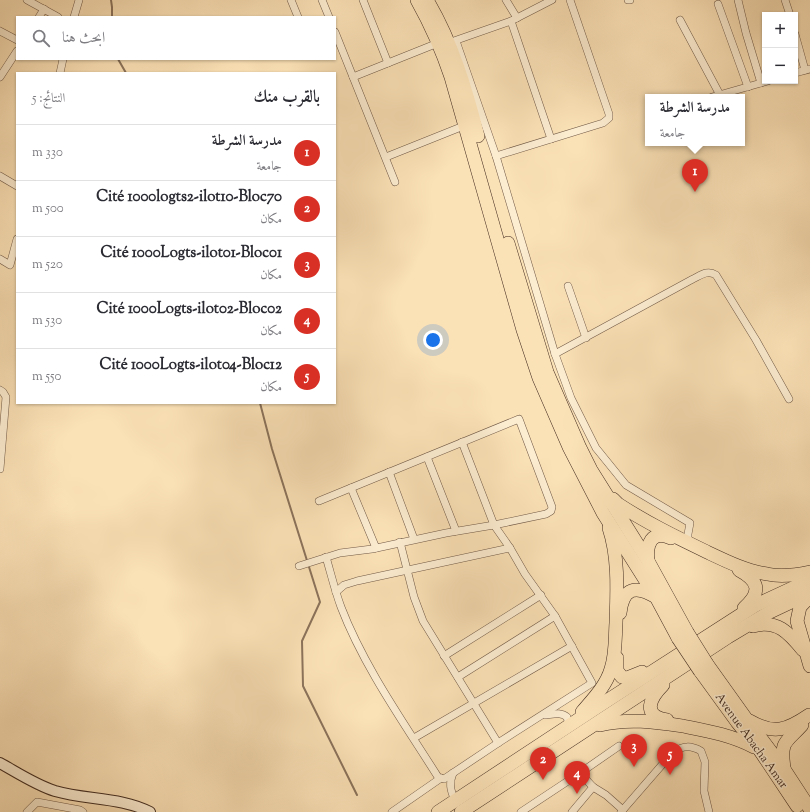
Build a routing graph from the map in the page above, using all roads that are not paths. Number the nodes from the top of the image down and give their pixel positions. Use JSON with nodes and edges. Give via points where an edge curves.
{"nodes":[{"id":1,"x":27,"y":0,"type":"edge"},
{"id":2,"x":79,"y":0,"type":"edge"},
{"id":3,"x":291,"y":0,"type":"edge"},
{"id":4,"x":322,"y":0,"type":"edge"},
{"id":5,"x":363,"y":0,"type":"edge"},
{"id":6,"x":417,"y":0,"type":"edge"},
{"id":7,"x":428,"y":0,"type":"edge"},
{"id":8,"x":506,"y":0,"type":"edge"},
{"id":9,"x":552,"y":0,"type":"edge"},
{"id":10,"x":570,"y":0,"type":"edge"},
{"id":11,"x":738,"y":0,"type":"edge"},
{"id":12,"x":786,"y":0,"type":"edge"},
{"id":13,"x":718,"y":4,"type":"dead end"},
{"id":14,"x":44,"y":9,"type":"junction"},
{"id":15,"x":789,"y":12,"type":"edge"},
{"id":16,"x":40,"y":16,"type":"edge"},
{"id":17,"x":56,"y":16,"type":"edge"},
{"id":18,"x":74,"y":16,"type":"edge"},
{"id":19,"x":298,"y":16,"type":"edge"},
{"id":20,"x":329,"y":16,"type":"edge"},
{"id":21,"x":514,"y":20,"type":"junction"},
{"id":22,"x":680,"y":20,"type":"dead end"},
{"id":23,"x":0,"y":31,"type":"edge"},
{"id":24,"x":16,"y":39,"type":"edge"},
{"id":25,"x":447,"y":42,"type":"junction"},
{"id":26,"x":798,"y":43,"type":"edge"},
{"id":27,"x":338,"y":46,"type":"edge"},
{"id":28,"x":16,"y":53,"type":"edge"},
{"id":29,"x":63,"y":60,"type":"edge"},
{"id":30,"x":388,"y":63,"type":"junction"},
{"id":31,"x":807,"y":69,"type":"edge"},
{"id":32,"x":60,"y":72,"type":"edge"},
{"id":33,"x":0,"y":77,"type":"edge"},
{"id":34,"x":353,"y":77,"type":"junction"},
{"id":35,"x":762,"y":77,"type":"edge"},
{"id":36,"x":762,"y":83,"type":"edge"},
{"id":37,"x":748,"y":87,"type":"junction"},
{"id":38,"x":719,"y":94,"type":"edge"},
{"id":39,"x":724,"y":94,"type":"edge"},
{"id":40,"x":466,"y":125,"type":"junction"},
{"id":41,"x":552,"y":139,"type":"junction"},
{"id":42,"x":496,"y":156,"type":"junction"},
{"id":43,"x":386,"y":157,"type":"junction"},
{"id":44,"x":0,"y":176,"type":"edge"},
{"id":45,"x":395,"y":182,"type":"dead end"},
{"id":46,"x":16,"y":185,"type":"edge"},
{"id":47,"x":16,"y":243,"type":"edge"},
{"id":48,"x":0,"y":259,"type":"edge"},
{"id":49,"x":568,"y":286,"type":"dead end"},
{"id":50,"x":586,"y":338,"type":"junction"},
{"id":51,"x":555,"y":354,"type":"junction"},
{"id":52,"x":0,"y":390,"type":"edge"},
{"id":53,"x":789,"y":399,"type":"dead end"},
{"id":54,"x":462,"y":442,"type":"junction"},
{"id":55,"x":427,"y":457,"type":"junction"},
{"id":56,"x":0,"y":469,"type":"edge"},
{"id":57,"x":389,"y":472,"type":"junction"},
{"id":58,"x":600,"y":484,"type":"junction"},
{"id":59,"x":351,"y":488,"type":"junction"},
{"id":60,"x":319,"y":501,"type":"dead end"},
{"id":61,"x":604,"y":513,"type":"junction"},
{"id":62,"x":494,"y":525,"type":"junction"},
{"id":63,"x":456,"y":531,"type":"junction"},
{"id":64,"x":414,"y":539,"type":"junction"},
{"id":65,"x":400,"y":542,"type":"junction"},
{"id":66,"x":688,"y":543,"type":"junction"},
{"id":67,"x":376,"y":548,"type":"junction"},
{"id":68,"x":510,"y":548,"type":"junction"},
{"id":69,"x":326,"y":557,"type":"junction"},
{"id":70,"x":648,"y":561,"type":"junction"},
{"id":71,"x":299,"y":566,"type":"dead end"},
{"id":72,"x":407,"y":569,"type":"junction"},
{"id":73,"x":810,"y":572,"type":"edge"},
{"id":74,"x":810,"y":580,"type":"edge"},
{"id":75,"x":336,"y":592,"type":"junction"},
{"id":76,"x":810,"y":595,"type":"edge"},
{"id":77,"x":541,"y":596,"type":"junction"},
{"id":78,"x":656,"y":597,"type":"junction"},
{"id":79,"x":555,"y":616,"type":"junction"},
{"id":80,"x":723,"y":626,"type":"junction"},
{"id":81,"x":743,"y":628,"type":"junction"},
{"id":82,"x":683,"y":635,"type":"junction"},
{"id":83,"x":572,"y":646,"type":"junction"},
{"id":84,"x":806,"y":653,"type":"junction"},
{"id":85,"x":444,"y":656,"type":"junction"},
{"id":86,"x":679,"y":662,"type":"junction"},
{"id":87,"x":810,"y":666,"type":"edge"},
{"id":88,"x":704,"y":667,"type":"junction"},
{"id":89,"x":458,"y":677,"type":"junction"},
{"id":90,"x":710,"y":687,"type":"junction"},
{"id":91,"x":474,"y":704,"type":"junction"},
{"id":92,"x":809,"y":714,"type":"edge"},
{"id":93,"x":543,"y":716,"type":"junction"},
{"id":94,"x":747,"y":720,"type":"junction"},
{"id":95,"x":590,"y":727,"type":"junction"},
{"id":96,"x":567,"y":728,"type":"junction"},
{"id":97,"x":414,"y":738,"type":"junction"},
{"id":98,"x":498,"y":743,"type":"junction"},
{"id":99,"x":618,"y":746,"type":"dead end"},
{"id":100,"x":759,"y":749,"type":"junction"},
{"id":101,"x":0,"y":763,"type":"edge"},
{"id":102,"x":784,"y":769,"type":"junction"},
{"id":103,"x":453,"y":773,"type":"junction"},
{"id":104,"x":580,"y":773,"type":"junction"},
{"id":105,"x":441,"y":778,"type":"junction"},
{"id":106,"x":594,"y":787,"type":"junction"},
{"id":107,"x":458,"y":806,"type":"edge"},
{"id":108,"x":810,"y":809,"type":"edge"},
{"id":109,"x":626,"y":810,"type":"edge"},
{"id":110,"x":27,"y":812,"type":"edge"},
{"id":111,"x":83,"y":812,"type":"edge"},
{"id":112,"x":150,"y":812,"type":"edge"},
{"id":113,"x":392,"y":812,"type":"edge"},
{"id":114,"x":438,"y":812,"type":"edge"},
{"id":115,"x":521,"y":812,"type":"edge"},
{"id":116,"x":572,"y":812,"type":"edge"},
{"id":117,"x":709,"y":812,"type":"edge"},
{"id":118,"x":801,"y":812,"type":"edge"}],
"edges":[{"from":1,"to":14,"type":"street"},
{"from":2,"to":18,"type":"street"},
{"from":3,"to":19,"type":"street"},
{"from":4,"to":20,"type":"street"},
{"from":5,"to":30,"type":"street"},
{"from":6,"to":25,"type":"highway"},
{"from":7,"to":25,"type":"highway"},
{"from":8,"to":21,"type":"street"},
{"from":9,"to":21,"type":"street"},
{"from":10,"to":41,"type":"street","via":[[609,118],[603,123]]},
{"from":11,"to":35,"type":"street","via":[[746,33]]},
{"from":12,"to":15,"type":"street"},
{"from":13,"to":37,"type":"street"},
{"from":14,"to":16,"type":"street"},
{"from":14,"to":17,"type":"street"},
{"from":21,"to":25,"type":"street"},
{"from":21,"to":41,"type":"street"},
{"from":22,"to":38,"type":"street"},
{"from":23,"to":24,"type":"street"},
{"from":25,"to":30,"type":"street"},
{"from":25,"to":40,"type":"highway","via":[[451,77]]},
{"from":25,"to":42,"type":"street"},
{"from":25,"to":58,"type":"highway","via":[[468,97],[484,162],[547,372],[580,448]]},
{"from":26,"to":31,"type":"street"},
{"from":27,"to":34,"type":"street"},
{"from":28,"to":33,"type":"street"},
{"from":29,"to":32,"type":"street"},
{"from":30,"to":34,"type":"street"},
{"from":34,"to":43,"type":"street"},
{"from":36,"to":37,"type":"street"},
{"from":37,"to":39,"type":"street"},
{"from":40,"to":43,"type":"street"},
{"from":40,"to":61,"type":"highway","via":[[523,330],[539,378],[569,447]]},
{"from":41,"to":42,"type":"street"},
{"from":42,"to":51,"type":"street"},
{"from":43,"to":45,"type":"street"},
{"from":44,"to":46,"type":"street"},
{"from":47,"to":48,"type":"street","via":[[10,265]]},
{"from":49,"to":50,"type":"street"},
{"from":50,"to":51,"type":"street"},
{"from":50,"to":53,"type":"street","via":[[691,280],[711,272],[716,275],[756,340]]},
{"from":51,"to":66,"type":"street","via":[[571,398],[596,448],[626,485],[690,523]]},
{"from":52,"to":56,"type":"street","via":[[6,397]]},
{"from":54,"to":55,"type":"street"},
{"from":54,"to":62,"type":"street"},
{"from":54,"to":62,"type":"street","via":[[520,419],[552,507],[546,514]]},
{"from":55,"to":57,"type":"street"},
{"from":55,"to":63,"type":"street"},
{"from":57,"to":59,"type":"street"},
{"from":57,"to":64,"type":"street"},
{"from":58,"to":66,"type":"highway","via":[[618,504]]},
{"from":58,"to":70,"type":"highway"},
{"from":59,"to":60,"type":"street"},
{"from":59,"to":67,"type":"street"},
{"from":61,"to":78,"type":"highway"},
{"from":61,"to":96,"type":"highway","via":[[612,537],[616,567],[614,655],[611,669],[599,692]]},
{"from":62,"to":63,"type":"street"},
{"from":62,"to":68,"type":"street"},
{"from":63,"to":64,"type":"street"},
{"from":64,"to":65,"type":"street"},
{"from":65,"to":67,"type":"street"},
{"from":65,"to":72,"type":"street"},
{"from":66,"to":73,"type":"highway","via":[[726,561],[767,574]]},
{"from":67,"to":69,"type":"street"},
{"from":68,"to":72,"type":"street"},
{"from":68,"to":77,"type":"street"},
{"from":69,"to":71,"type":"street"},
{"from":69,"to":75,"type":"street"},
{"from":70,"to":80,"type":"highway","via":[[648,545],[653,538],[662,535],[750,577],[756,585],[754,598]]},
{"from":70,"to":82,"type":"highway"},
{"from":72,"to":75,"type":"street","via":[[344,585]]},
{"from":72,"to":85,"type":"street","via":[[418,608]]},
{"from":74,"to":80,"type":"highway","via":[[756,605]]},
{"from":75,"to":97,"type":"street","via":[[359,647]]},
{"from":76,"to":81,"type":"highway","via":[[768,613]]},
{"from":76,"to":84,"type":"highway","via":[[800,607],[798,614],[799,630]]},
{"from":77,"to":79,"type":"street"},
{"from":77,"to":85,"type":"street"},
{"from":78,"to":82,"type":"highway"},
{"from":78,"to":86,"type":"highway","via":[[637,589],[623,600],[618,631],[617,671],[620,676],[627,678]]},
{"from":79,"to":83,"type":"street"},
{"from":79,"to":89,"type":"street"},
{"from":80,"to":86,"type":"highway"},
{"from":81,"to":84,"type":"highway","via":[[764,623],[781,628]]},
{"from":81,"to":86,"type":"highway"},
{"from":82,"to":88,"type":"highway","bridge":true},
{"from":83,"to":91,"type":"street"},
{"from":83,"to":93,"type":"street","via":[[592,684]]},
{"from":84,"to":87,"type":"highway"},
{"from":85,"to":89,"type":"street"},
{"from":86,"to":90,"type":"highway","via":[[652,698],[650,707],[656,717],[714,728],[720,726],[724,718],[723,712]]},
{"from":86,"to":95,"type":"highway"},
{"from":86,"to":96,"type":"highway","via":[[605,702]]},
{"from":88,"to":90,"type":"highway","name":"Avenue Abacha Amar"},
{"from":88,"to":94,"type":"highway"},
{"from":89,"to":91,"type":"street"},
{"from":90,"to":100,"type":"highway","name":"Avenue Abacha Amar"},
{"from":91,"to":97,"type":"street"},
{"from":91,"to":98,"type":"street"},
{"from":92,"to":94,"type":"highway","via":[[795,725],[778,729],[766,728]]},
{"from":92,"to":102,"type":"highway","via":[[786,743],[782,755]]},
{"from":93,"to":96,"type":"street","via":[[557,713],[564,715],[568,721]]},
{"from":93,"to":98,"type":"street"},
{"from":94,"to":102,"type":"highway"},
{"from":95,"to":100,"type":"highway","via":[[627,720],[647,721],[716,732]]},
{"from":95,"to":107,"type":"highway"},
{"from":96,"to":107,"type":"highway"},
{"from":97,"to":105,"type":"street"},
{"from":98,"to":103,"type":"street"},
{"from":99,"to":104,"type":"street"},
{"from":100,"to":118,"type":"highway","name":"Avenue Abacha Amar"},
{"from":101,"to":112,"type":"street","via":[[56,791],[123,803]]},
{"from":102,"to":108,"type":"highway"},
{"from":103,"to":105,"type":"street","via":[[444,779]]},
{"from":103,"to":107,"type":"street","via":[[450,781],[451,792]]},
{"from":104,"to":106,"type":"street"},
{"from":104,"to":115,"type":"street"},
{"from":105,"to":113,"type":"street"},
{"from":106,"to":109,"type":"street"},
{"from":106,"to":116,"type":"street"},
{"from":107,"to":114,"type":"highway"},
{"from":109,"to":117,"type":"street","via":[[674,751],[690,746],[700,751],[705,762],[704,791]]},
{"from":110,"to":111,"type":"street","via":[[36,802]]}]}
